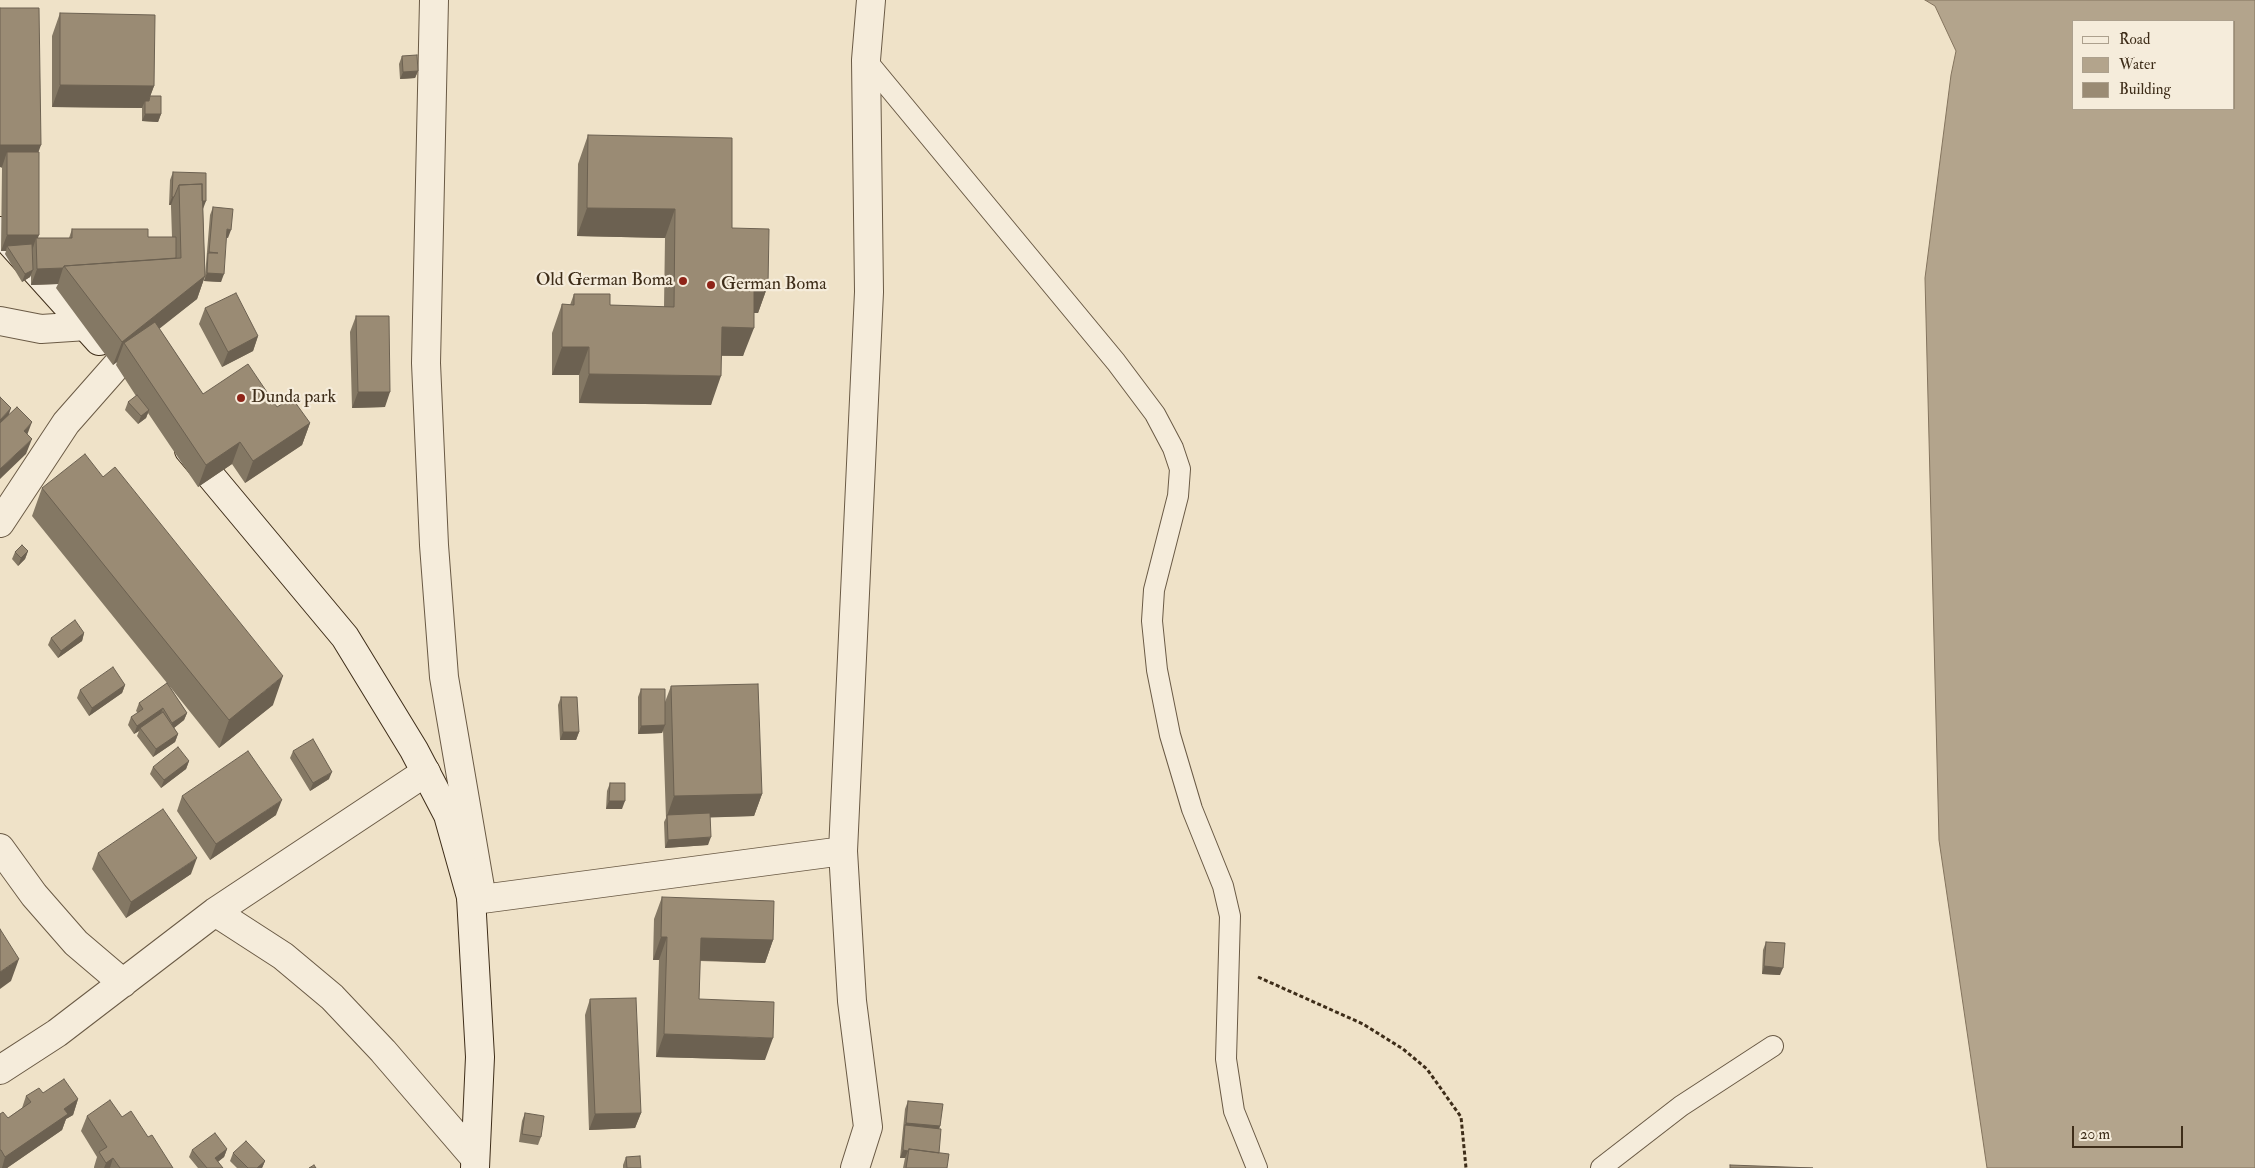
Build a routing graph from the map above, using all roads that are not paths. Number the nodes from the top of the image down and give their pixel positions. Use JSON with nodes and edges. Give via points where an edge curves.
{"nodes":[{"id":1,"x":434,"y":0,"type":"edge"},
{"id":2,"x":871,"y":0,"type":"edge"},
{"id":3,"x":866,"y":60,"type":"junction"},
{"id":4,"x":0,"y":231,"type":"edge"},
{"id":5,"x":0,"y":321,"type":"edge"},
{"id":6,"x":87,"y":326,"type":"junction"},
{"id":7,"x":118,"y":364,"type":"junction"},
{"id":8,"x":137,"y":386,"type":"edge"},
{"id":9,"x":174,"y":432,"type":"edge"},
{"id":10,"x":0,"y":523,"type":"edge"},
{"id":11,"x":426,"y":772,"type":"junction"},
{"id":12,"x":0,"y":848,"type":"edge"},
{"id":13,"x":843,"y":851,"type":"junction"},
{"id":14,"x":477,"y":898,"type":"junction"},
{"id":15,"x":215,"y":912,"type":"junction"},
{"id":16,"x":123,"y":983,"type":"junction"},
{"id":17,"x":1773,"y":1046,"type":"dead end"},
{"id":18,"x":0,"y":1070,"type":"edge"},
{"id":19,"x":475,"y":1163,"type":"edge"},
{"id":20,"x":855,"y":1168,"type":"edge"},
{"id":21,"x":1257,"y":1168,"type":"edge"},
{"id":22,"x":1601,"y":1168,"type":"edge"}],
"edges":[{"from":1,"to":14,"type":"street","via":[[426,364],[434,545],[444,677]]},
{"from":2,"to":3,"type":"street"},
{"from":3,"to":13,"type":"street","via":[[869,292]]},
{"from":3,"to":21,"type":"lane","via":[[1116,362],[1155,414],[1173,448],[1180,469],[1178,496],[1154,590],[1154,640],[1170,735],[1192,809],[1223,886],[1230,916],[1226,1058],[1234,1111]]},
{"from":4,"to":6,"type":"street"},
{"from":5,"to":6,"type":"street","via":[[41,329]]},
{"from":6,"to":7,"type":"street"},
{"from":7,"to":8,"type":"street"},
{"from":7,"to":10,"type":"street","via":[[66,424]]},
{"from":9,"to":11,"type":"street","via":[[345,637]]},
{"from":11,"to":14,"type":"street","via":[[448,815]]},
{"from":11,"to":15,"type":"street"},
{"from":12,"to":16,"type":"street","via":[[34,896],[76,943]]},
{"from":13,"to":14,"type":"street"},
{"from":13,"to":20,"type":"street","via":[[852,1001],[868,1127]]},
{"from":14,"to":19,"type":"street","via":[[480,1057]]},
{"from":15,"to":16,"type":"street"},
{"from":15,"to":19,"type":"street","via":[[283,956],[332,997],[383,1051]]},
{"from":16,"to":18,"type":"street","via":[[57,1033]]},
{"from":17,"to":22,"type":"lane","via":[[1681,1106]]}]}
